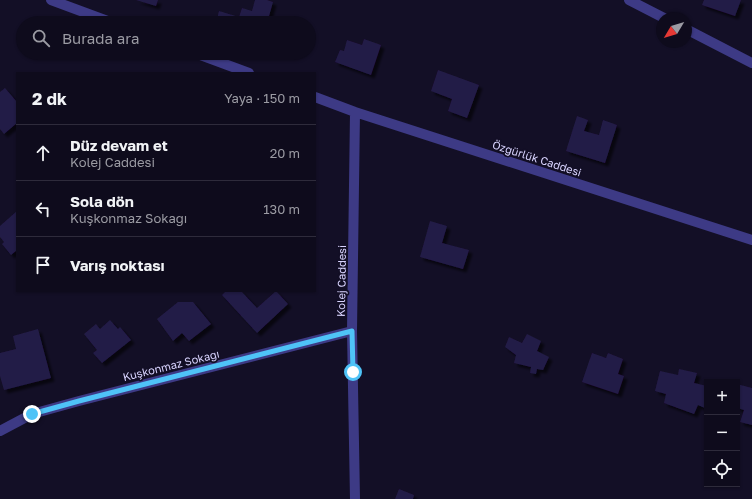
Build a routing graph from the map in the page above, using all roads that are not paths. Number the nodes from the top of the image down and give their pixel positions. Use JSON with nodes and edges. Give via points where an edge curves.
{"nodes":[{"id":1,"x":51,"y":0,"type":"edge"},
{"id":2,"x":629,"y":0,"type":"edge"},
{"id":3,"x":656,"y":14,"type":"edge"},
{"id":4,"x":95,"y":16,"type":"edge"},
{"id":5,"x":692,"y":32,"type":"edge"},
{"id":6,"x":214,"y":60,"type":"edge"},
{"id":7,"x":752,"y":63,"type":"edge"},
{"id":8,"x":246,"y":72,"type":"edge"},
{"id":9,"x":316,"y":97,"type":"edge"},
{"id":10,"x":355,"y":112,"type":"junction"},
{"id":11,"x":752,"y":240,"type":"edge"},
{"id":12,"x":352,"y":331,"type":"junction"},
{"id":13,"x":0,"y":431,"type":"edge"},
{"id":14,"x":355,"y":499,"type":"edge"}],
"edges":[{"from":1,"to":4,"type":"street"},
{"from":2,"to":3,"type":"street"},
{"from":5,"to":7,"type":"street"},
{"from":6,"to":8,"type":"street"},
{"from":9,"to":10,"type":"street","name":"Özgürlük Caddesi"},
{"from":10,"to":11,"type":"street","name":"Özgürlük Caddesi"},
{"from":10,"to":12,"type":"street","name":"Kolej Caddesi"},
{"from":12,"to":13,"type":"street","name":"Kuşkonmaz Sokağı","via":[[32,414]]},
{"from":12,"to":14,"type":"street","name":"Kolej Caddesi"}]}
